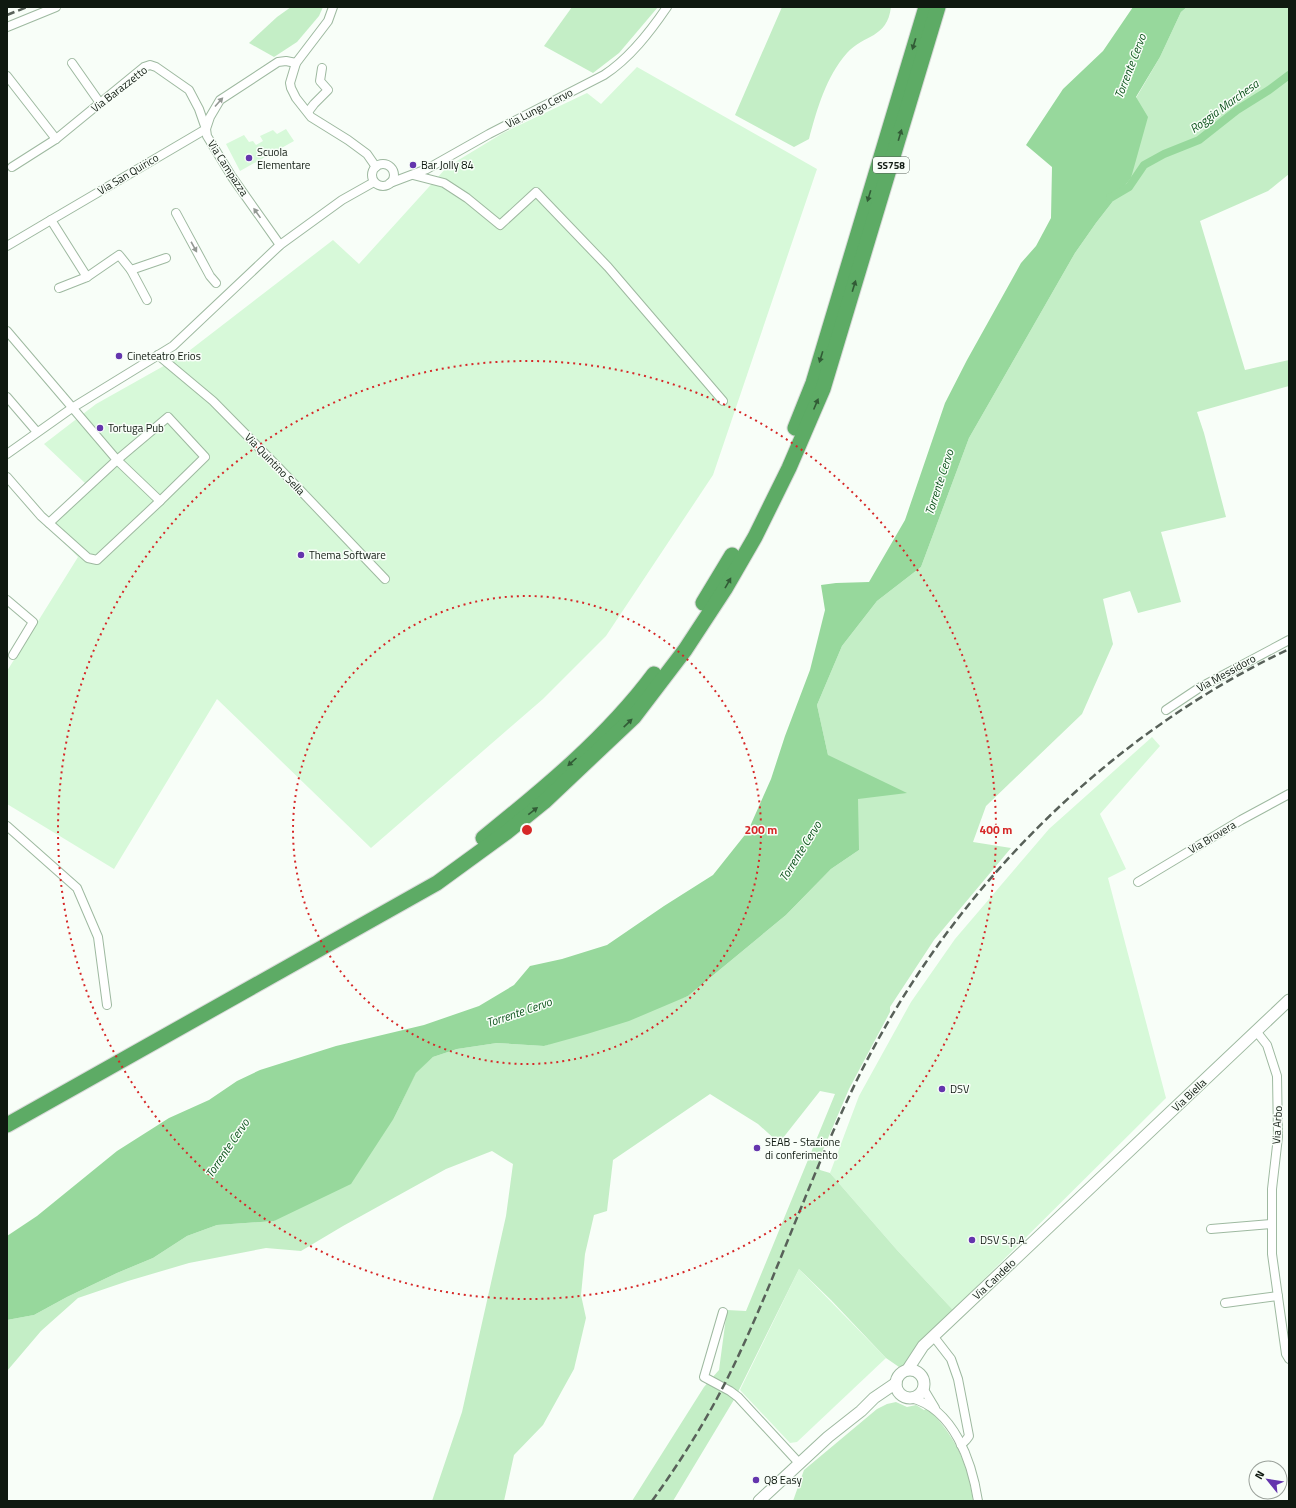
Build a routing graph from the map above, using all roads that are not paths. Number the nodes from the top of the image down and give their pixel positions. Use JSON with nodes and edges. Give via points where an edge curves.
{"nodes":[{"id":1,"x":56,"y":7,"type":"edge"},
{"id":2,"x":333,"y":7,"type":"edge"},
{"id":3,"x":667,"y":7,"type":"edge"},
{"id":4,"x":926,"y":7,"type":"edge"},
{"id":5,"x":938,"y":7,"type":"edge"},
{"id":6,"x":7,"y":27,"type":"edge"},
{"id":7,"x":72,"y":63,"type":"dead end"},
{"id":8,"x":296,"y":63,"type":"junction"},
{"id":9,"x":322,"y":68,"type":"dead end"},
{"id":10,"x":7,"y":76,"type":"edge"},
{"id":11,"x":100,"y":103,"type":"junction"},
{"id":12,"x":308,"y":112,"type":"junction"},
{"id":13,"x":206,"y":128,"type":"junction"},
{"id":14,"x":56,"y":139,"type":"junction"},
{"id":15,"x":12,"y":167,"type":"dead end"},
{"id":16,"x":376,"y":167,"type":"junction"},
{"id":17,"x":392,"y":169,"type":"junction"},
{"id":18,"x":413,"y":175,"type":"junction"},
{"id":19,"x":403,"y":179,"type":"junction"},
{"id":20,"x":374,"y":182,"type":"junction"},
{"id":21,"x":390,"y":183,"type":"junction"},
{"id":22,"x":176,"y":213,"type":"dead end"},
{"id":23,"x":50,"y":220,"type":"junction"},
{"id":24,"x":280,"y":245,"type":"junction"},
{"id":25,"x":7,"y":246,"type":"edge"},
{"id":26,"x":166,"y":258,"type":"dead end"},
{"id":27,"x":131,"y":270,"type":"junction"},
{"id":28,"x":87,"y":277,"type":"junction"},
{"id":29,"x":216,"y":283,"type":"dead end"},
{"id":30,"x":59,"y":288,"type":"dead end"},
{"id":31,"x":147,"y":300,"type":"dead end"},
{"id":32,"x":7,"y":331,"type":"edge"},
{"id":33,"x":158,"y":355,"type":"junction"},
{"id":34,"x":7,"y":397,"type":"edge"},
{"id":35,"x":723,"y":400,"type":"dead end"},
{"id":36,"x":72,"y":408,"type":"junction"},
{"id":37,"x":37,"y":432,"type":"junction"},
{"id":38,"x":8,"y":451,"type":"edge"},
{"id":39,"x":117,"y":460,"type":"junction"},
{"id":40,"x":7,"y":477,"type":"edge"},
{"id":41,"x":160,"y":501,"type":"junction"},
{"id":42,"x":49,"y":523,"type":"junction"},
{"id":43,"x":386,"y":579,"type":"dead end"},
{"id":44,"x":7,"y":600,"type":"edge"},
{"id":45,"x":1289,"y":640,"type":"edge"},
{"id":46,"x":13,"y":655,"type":"dead end"},
{"id":47,"x":1166,"y":710,"type":"dead end"},
{"id":48,"x":1289,"y":794,"type":"edge"},
{"id":49,"x":7,"y":826,"type":"edge"},
{"id":50,"x":1138,"y":882,"type":"dead end"},
{"id":51,"x":1289,"y":1000,"type":"edge"},
{"id":52,"x":107,"y":1005,"type":"dead end"},
{"id":53,"x":1256,"y":1031,"type":"junction"},
{"id":54,"x":7,"y":1115,"type":"edge"},
{"id":55,"x":7,"y":1125,"type":"edge"},
{"id":56,"x":1090,"y":1190,"type":"joint"},
{"id":57,"x":1271,"y":1224,"type":"junction"},
{"id":58,"x":1211,"y":1229,"type":"dead end"},
{"id":59,"x":1278,"y":1296,"type":"junction"},
{"id":60,"x":1225,"y":1303,"type":"dead end"},
{"id":61,"x":722,"y":1312,"type":"dead end"},
{"id":62,"x":934,"y":1336,"type":"junction"},
{"id":63,"x":1289,"y":1359,"type":"edge"},
{"id":64,"x":908,"y":1370,"type":"junction"},
{"id":65,"x":922,"y":1382,"type":"junction"},
{"id":66,"x":896,"y":1383,"type":"junction"},
{"id":67,"x":906,"y":1396,"type":"junction"},
{"id":68,"x":935,"y":1409,"type":"junction"},
{"id":69,"x":861,"y":1411,"type":"junction"},
{"id":70,"x":961,"y":1445,"type":"junction"},
{"id":71,"x":799,"y":1463,"type":"junction"},
{"id":72,"x":759,"y":1501,"type":"edge"},
{"id":73,"x":978,"y":1501,"type":"edge"}],
"edges":[{"from":1,"to":6,"type":"street"},
{"from":2,"to":8,"type":"street","via":[[328,21]]},
{"from":3,"to":18,"type":"street","name":"Via Lungo Cervo","via":[[628,57],[610,71]]},
{"from":4,"to":54,"type":"highway","number":"SS758","one_way":true,"via":[[812,383],[783,462],[714,586],[677,644],[649,681],[604,733],[503,822],[431,878]]},
{"from":55,"to":5,"type":"highway","number":"SS758","one_way":true,"via":[[437,883],[544,802],[634,717],[685,650],[725,589],[755,537],[789,468],[822,389]]},
{"from":7,"to":11,"type":"street"},
{"from":8,"to":12,"type":"street","via":[[291,88]]},
{"from":13,"to":8,"type":"street","name":"Via Campazza","one_way":true,"via":[[220,100],[278,62]]},
{"from":9,"to":12,"type":"street","via":[[320,81],[328,90]]},
{"from":10,"to":14,"type":"street"},
{"from":11,"to":13,"type":"street","name":"Via Barazzetto","via":[[144,67],[150,65],[188,90]]},
{"from":11,"to":14,"type":"street","name":"Via Barazzetto"},
{"from":12,"to":16,"type":"street","via":[[311,117],[367,154]]},
{"from":13,"to":23,"type":"street","name":"Via San Quirico"},
{"from":24,"to":13,"type":"street","name":"Via Campazza","one_way":true,"via":[[232,177],[207,136]]},
{"from":14,"to":15,"type":"street","name":"Via Barazzetto"},
{"from":16,"to":17,"type":"street","via":[[382,164]]},
{"from":16,"to":20,"type":"street","via":[[372,172]]},
{"from":17,"to":19,"type":"street"},
{"from":17,"to":21,"type":"street","via":[[394,175]]},
{"from":18,"to":19,"type":"street","name":"Via Lungo Cervo"},
{"from":18,"to":35,"type":"street","via":[[444,183],[500,225],[536,192],[608,267]]},
{"from":19,"to":21,"type":"street","name":"Via Lungo Cervo"},
{"from":20,"to":21,"type":"street","via":[[380,186]]},
{"from":20,"to":24,"type":"street","via":[[342,200]]},
{"from":22,"to":29,"type":"street","one_way":true},
{"from":23,"to":25,"type":"street","name":"Via San Quirico"},
{"from":23,"to":28,"type":"street"},
{"from":24,"to":33,"type":"street","via":[[173,346]]},
{"from":26,"to":27,"type":"street"},
{"from":27,"to":28,"type":"street","via":[[119,255]]},
{"from":27,"to":31,"type":"street"},
{"from":28,"to":30,"type":"street"},
{"from":32,"to":36,"type":"street"},
{"from":33,"to":36,"type":"street"},
{"from":33,"to":43,"type":"street","name":"Via Quintino Sella","via":[[212,401]]},
{"from":34,"to":37,"type":"street"},
{"from":36,"to":37,"type":"street"},
{"from":36,"to":39,"type":"street"},
{"from":37,"to":38,"type":"street"},
{"from":39,"to":41,"type":"street"},
{"from":39,"to":41,"type":"street","via":[[168,417],[204,457]]},
{"from":39,"to":42,"type":"street"},
{"from":40,"to":42,"type":"street"},
{"from":41,"to":42,"type":"street","via":[[97,560],[88,558]]},
{"from":44,"to":46,"type":"street","via":[[34,622]]},
{"from":45,"to":47,"type":"street","name":"Via Messidoro","via":[[1199,688]]},
{"from":48,"to":50,"type":"street","name":"Via Brovera"},
{"from":49,"to":52,"type":"street","via":[[77,888],[98,937]]},
{"from":51,"to":53,"type":"street","name":"Via Biella"},
{"from":53,"to":56,"type":"street","name":"Via Biella"},
{"from":53,"to":57,"type":"street","name":"Via Arbo","via":[[1268,1045],[1277,1076],[1278,1137]]},
{"from":56,"to":62,"type":"street","name":"Via Candelo"},
{"from":57,"to":58,"type":"street"},
{"from":57,"to":59,"type":"street","name":"Via Arbo"},
{"from":59,"to":60,"type":"street"},
{"from":59,"to":63,"type":"street","name":"Via Arbo","via":[[1286,1354]]},
{"from":61,"to":71,"type":"street","via":[[704,1377],[738,1396]]},
{"from":62,"to":64,"type":"street","name":"Via Candelo","via":[[923,1346]]},
{"from":62,"to":65,"type":"street","name":"Via Candelo","via":[[922,1359]]},
{"from":62,"to":70,"type":"street","via":[[951,1360],[958,1380],[970,1440]]},
{"from":64,"to":65,"type":"street","via":[[916,1371]]},
{"from":64,"to":66,"type":"street","via":[[898,1375]]},
{"from":65,"to":67,"type":"street","via":[[919,1394]]},
{"from":65,"to":68,"type":"street"},
{"from":66,"to":67,"type":"street","via":[[898,1391]]},
{"from":66,"to":69,"type":"street","via":[[874,1398]]},
{"from":67,"to":68,"type":"street","via":[[929,1404]]},
{"from":67,"to":69,"type":"street","via":[[881,1400]]},
{"from":68,"to":70,"type":"street"},
{"from":69,"to":71,"type":"street"},
{"from":70,"to":73,"type":"street","via":[[974,1480]]},
{"from":71,"to":72,"type":"street"}]}
